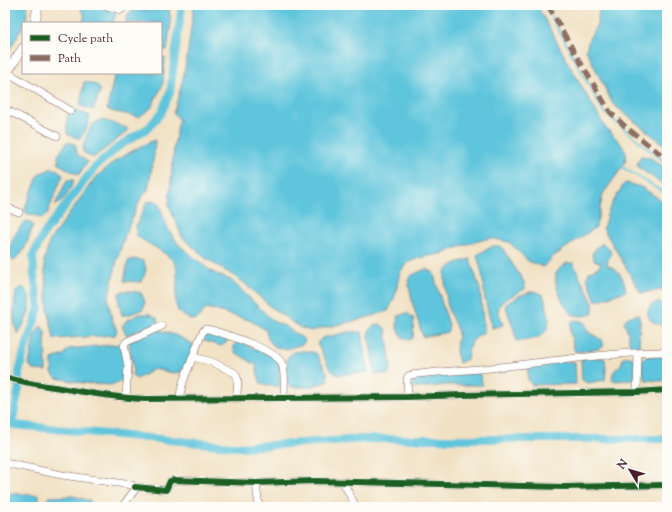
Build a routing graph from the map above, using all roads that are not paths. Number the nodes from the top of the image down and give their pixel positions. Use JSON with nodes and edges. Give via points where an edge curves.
{"nodes":[{"id":1,"x":38,"y":5,"type":"edge"},
{"id":2,"x":103,"y":5,"type":"edge"},
{"id":3,"x":125,"y":5,"type":"edge"},
{"id":4,"x":34,"y":22,"type":"edge"},
{"id":5,"x":22,"y":50,"type":"edge"},
{"id":6,"x":6,"y":74,"type":"edge"},
{"id":7,"x":5,"y":109,"type":"edge"},
{"id":8,"x":71,"y":111,"type":"dead end"},
{"id":9,"x":57,"y":136,"type":"dead end"},
{"id":10,"x":5,"y":207,"type":"edge"},
{"id":11,"x":19,"y":212,"type":"dead end"},
{"id":12,"x":162,"y":326,"type":"dead end"},
{"id":13,"x":667,"y":352,"type":"edge"},
{"id":14,"x":638,"y":353,"type":"junction"},
{"id":15,"x":193,"y":357,"type":"junction"},
{"id":16,"x":5,"y":377,"type":"edge"},
{"id":17,"x":667,"y":390,"type":"edge"},
{"id":18,"x":637,"y":392,"type":"junction"},
{"id":19,"x":408,"y":397,"type":"junction"},
{"id":20,"x":126,"y":398,"type":"junction"},
{"id":21,"x":284,"y":398,"type":"junction"},
{"id":22,"x":179,"y":399,"type":"junction"},
{"id":23,"x":236,"y":399,"type":"junction"},
{"id":24,"x":5,"y":463,"type":"edge"},
{"id":25,"x":343,"y":482,"type":"junction"},
{"id":26,"x":256,"y":483,"type":"junction"},
{"id":27,"x":667,"y":485,"type":"edge"},
{"id":28,"x":135,"y":487,"type":"junction"},
{"id":29,"x":122,"y":507,"type":"edge"},
{"id":30,"x":259,"y":507,"type":"edge"},
{"id":31,"x":356,"y":507,"type":"edge"}],
"edges":[{"from":1,"to":4,"type":"street"},
{"from":2,"to":3,"type":"street","via":[[121,10]]},
{"from":5,"to":6,"type":"street"},
{"from":6,"to":8,"type":"street"},
{"from":7,"to":9,"type":"street"},
{"from":10,"to":11,"type":"street"},
{"from":12,"to":20,"type":"street","via":[[126,342]]},
{"from":13,"to":14,"type":"street"},
{"from":14,"to":18,"type":"street"},
{"from":14,"to":19,"type":"street","via":[[411,375],[407,379]]},
{"from":15,"to":21,"type":"street","via":[[202,332],[208,329],[261,348],[282,363]]},
{"from":15,"to":22,"type":"street"},
{"from":15,"to":23,"type":"street","via":[[212,362],[235,373],[238,380]]},
{"from":16,"to":20,"type":"street"},
{"from":17,"to":18,"type":"street"},
{"from":18,"to":19,"type":"street"},
{"from":19,"to":21,"type":"street"},
{"from":20,"to":22,"type":"street"},
{"from":21,"to":23,"type":"street"},
{"from":22,"to":23,"type":"street"},
{"from":24,"to":28,"type":"street"},
{"from":25,"to":26,"type":"street"},
{"from":25,"to":27,"type":"street","via":[[563,487]]},
{"from":25,"to":31,"type":"street"},
{"from":26,"to":28,"type":"street","via":[[173,480],[166,490]]},
{"from":26,"to":30,"type":"street"},
{"from":28,"to":29,"type":"street"}]}
